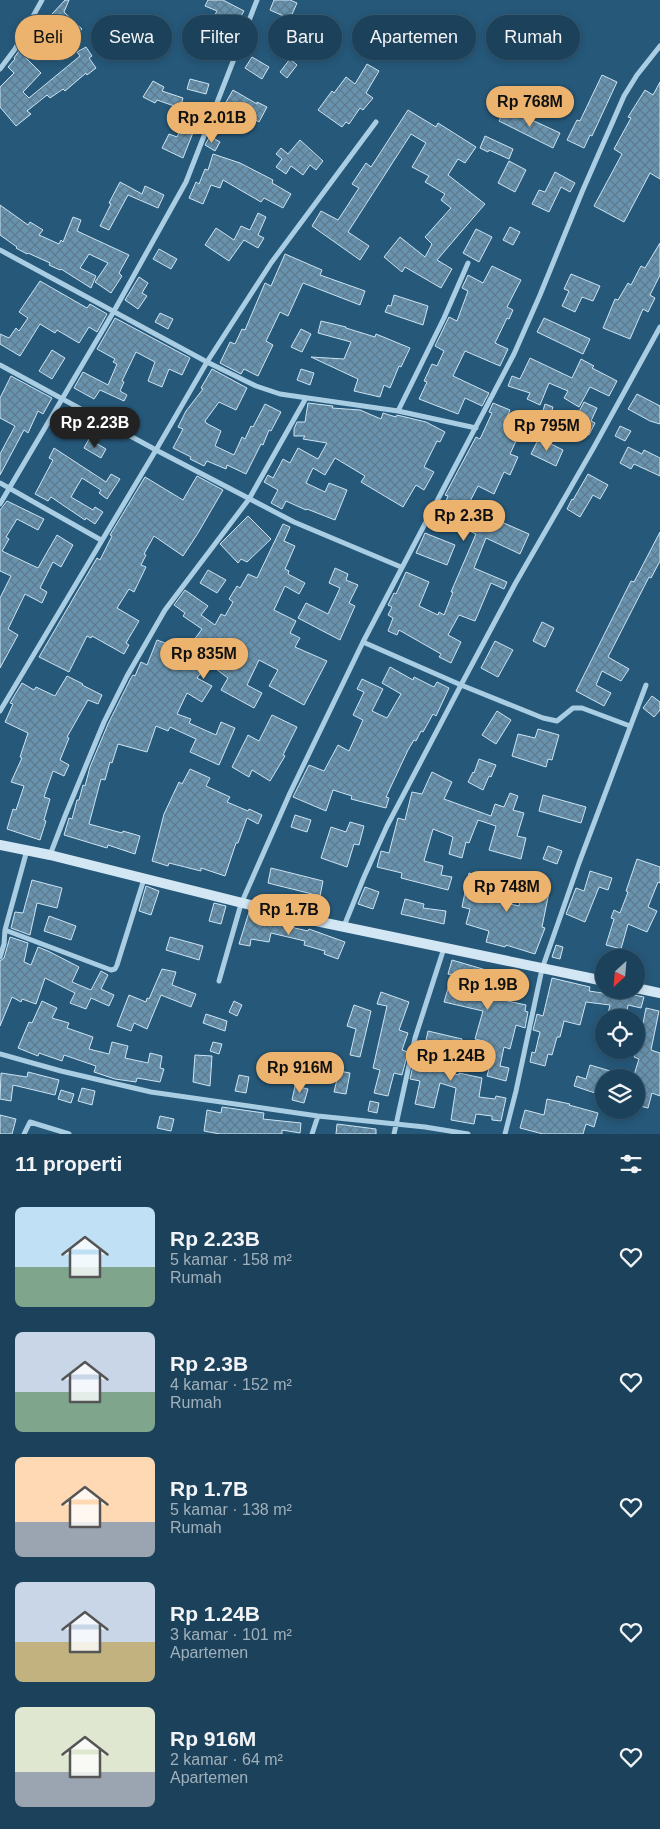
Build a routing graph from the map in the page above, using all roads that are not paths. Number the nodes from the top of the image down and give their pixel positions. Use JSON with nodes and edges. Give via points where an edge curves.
{"nodes":[{"id":1,"x":42,"y":0,"type":"edge"},
{"id":2,"x":257,"y":0,"type":"edge"},
{"id":3,"x":660,"y":46,"type":"edge"},
{"id":4,"x":0,"y":69,"type":"edge"},
{"id":5,"x":376,"y":122,"type":"dead end"},
{"id":6,"x":0,"y":250,"type":"edge"},
{"id":7,"x":468,"y":263,"type":"dead end"},
{"id":8,"x":114,"y":311,"type":"junction"},
{"id":9,"x":660,"y":327,"type":"edge"},
{"id":10,"x":207,"y":362,"type":"junction"},
{"id":11,"x":0,"y":365,"type":"edge"},
{"id":12,"x":306,"y":398,"type":"junction"},
{"id":13,"x":63,"y":400,"type":"junction"},
{"id":14,"x":398,"y":411,"type":"junction"},
{"id":15,"x":476,"y":428,"type":"junction"},
{"id":16,"x":156,"y":450,"type":"junction"},
{"id":17,"x":0,"y":483,"type":"edge"},
{"id":18,"x":10,"y":488,"type":"junction"},
{"id":19,"x":249,"y":499,"type":"junction"},
{"id":20,"x":0,"y":504,"type":"edge"},
{"id":21,"x":101,"y":540,"type":"junction"},
{"id":22,"x":402,"y":567,"type":"junction"},
{"id":23,"x":363,"y":642,"type":"junction"},
{"id":24,"x":646,"y":685,"type":"dead end"},
{"id":25,"x":461,"y":686,"type":"junction"},
{"id":26,"x":0,"y":711,"type":"edge"},
{"id":27,"x":630,"y":726,"type":"junction"},
{"id":28,"x":0,"y":845,"type":"edge"},
{"id":29,"x":27,"y":850,"type":"junction"},
{"id":30,"x":50,"y":855,"type":"junction"},
{"id":31,"x":144,"y":879,"type":"junction"},
{"id":32,"x":241,"y":904,"type":"junction"},
{"id":33,"x":344,"y":926,"type":"junction"},
{"id":34,"x":5,"y":930,"type":"junction"},
{"id":35,"x":444,"y":947,"type":"junction"},
{"id":36,"x":0,"y":957,"type":"edge"},
{"id":37,"x":542,"y":969,"type":"junction"},
{"id":38,"x":595,"y":979,"type":"edge"},
{"id":39,"x":219,"y":981,"type":"dead end"},
{"id":40,"x":645,"y":990,"type":"edge"},
{"id":41,"x":660,"y":993,"type":"edge"},
{"id":42,"x":0,"y":1054,"type":"edge"},
{"id":43,"x":318,"y":1116,"type":"junction"},
{"id":44,"x":395,"y":1124,"type":"junction"},
{"id":45,"x":24,"y":1134,"type":"edge"},
{"id":46,"x":69,"y":1134,"type":"edge"},
{"id":47,"x":312,"y":1134,"type":"edge"},
{"id":48,"x":394,"y":1134,"type":"edge"},
{"id":49,"x":468,"y":1134,"type":"edge"},
{"id":50,"x":505,"y":1134,"type":"edge"}],
"edges":[{"from":1,"to":4,"type":"street"},
{"from":2,"to":8,"type":"street","via":[[186,182]]},
{"from":3,"to":15,"type":"street","via":[[624,96],[514,354]]},
{"from":5,"to":10,"type":"street","via":[[271,263]]},
{"from":6,"to":8,"type":"street"},
{"from":7,"to":14,"type":"street"},
{"from":8,"to":10,"type":"street"},
{"from":8,"to":13,"type":"street"},
{"from":9,"to":25,"type":"street"},
{"from":10,"to":12,"type":"street","via":[[268,390]]},
{"from":10,"to":16,"type":"street"},
{"from":11,"to":13,"type":"street"},
{"from":12,"to":14,"type":"street"},
{"from":12,"to":19,"type":"street"},
{"from":13,"to":16,"type":"street"},
{"from":13,"to":18,"type":"street"},
{"from":14,"to":15,"type":"street"},
{"from":15,"to":22,"type":"street"},
{"from":16,"to":19,"type":"street"},
{"from":16,"to":21,"type":"street"},
{"from":17,"to":18,"type":"street"},
{"from":18,"to":20,"type":"street"},
{"from":18,"to":21,"type":"street"},
{"from":19,"to":22,"type":"street","via":[[294,522]]},
{"from":19,"to":30,"type":"street","via":[[165,610],[127,676],[104,722]]},
{"from":21,"to":26,"type":"street"},
{"from":22,"to":23,"type":"street"},
{"from":23,"to":25,"type":"street"},
{"from":23,"to":32,"type":"street"},
{"from":24,"to":27,"type":"street"},
{"from":25,"to":27,"type":"street","via":[[552,721],[557,721],[573,708],[582,708]]},
{"from":25,"to":33,"type":"street","via":[[387,826]]},
{"from":27,"to":37,"type":"street"},
{"from":28,"to":29,"type":"street"},
{"from":29,"to":30,"type":"street"},
{"from":29,"to":34,"type":"street"},
{"from":30,"to":31,"type":"street"},
{"from":31,"to":32,"type":"street"},
{"from":31,"to":34,"type":"street","via":[[115,969],[110,970]]},
{"from":32,"to":33,"type":"street"},
{"from":32,"to":39,"type":"street"},
{"from":33,"to":35,"type":"street"},
{"from":34,"to":36,"type":"street"},
{"from":35,"to":37,"type":"street"},
{"from":35,"to":44,"type":"street","via":[[415,1038]]},
{"from":37,"to":38,"type":"street"},
{"from":37,"to":50,"type":"street"},
{"from":40,"to":41,"type":"street"},
{"from":42,"to":43,"type":"street","via":[[151,1092]]},
{"from":43,"to":44,"type":"street"},
{"from":43,"to":47,"type":"street"},
{"from":44,"to":48,"type":"street"},
{"from":44,"to":49,"type":"street"},
{"from":45,"to":46,"type":"street","via":[[30,1122]]}]}
